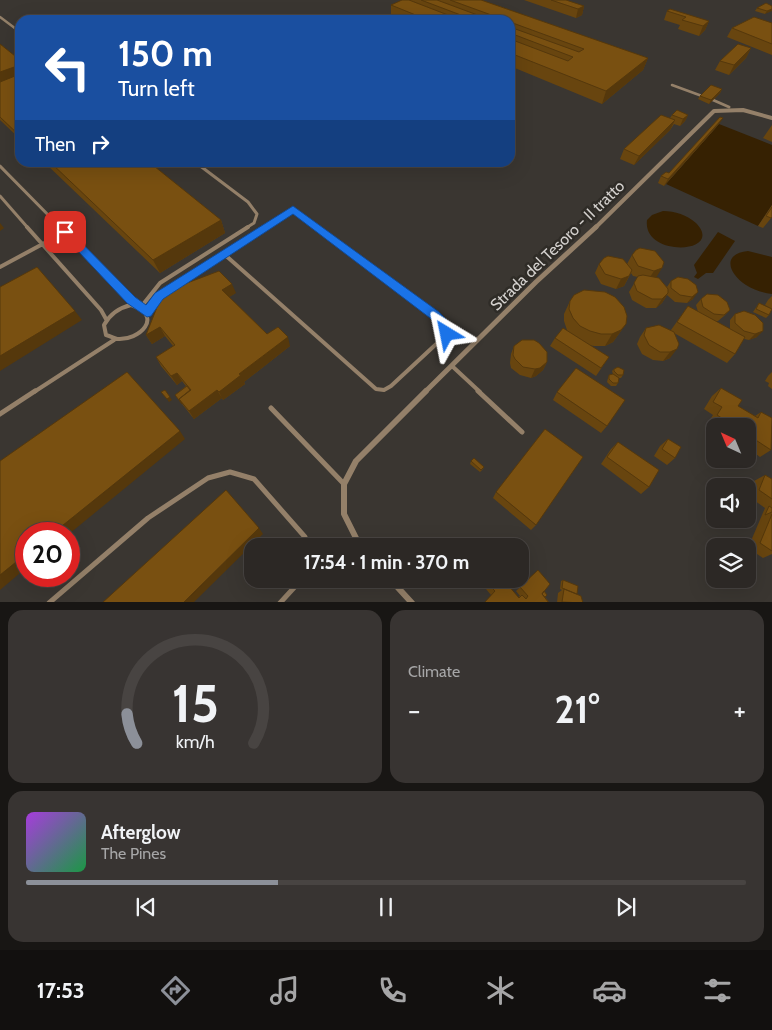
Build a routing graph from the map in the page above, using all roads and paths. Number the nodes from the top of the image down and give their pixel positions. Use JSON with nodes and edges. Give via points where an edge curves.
{"nodes":[{"id":1,"x":0,"y":17,"type":"edge"},
{"id":2,"x":15,"y":28,"type":"edge"},
{"id":3,"x":672,"y":85,"type":"dead end"},
{"id":4,"x":702,"y":96,"type":"edge"},
{"id":5,"x":712,"y":100,"type":"edge"},
{"id":6,"x":729,"y":107,"type":"junction"},
{"id":7,"x":772,"y":118,"type":"edge"},
{"id":8,"x":0,"y":166,"type":"edge"},
{"id":9,"x":202,"y":167,"type":"edge"},
{"id":10,"x":0,"y":196,"type":"edge"},
{"id":11,"x":65,"y":232,"type":"junction"},
{"id":12,"x":43,"y":244,"type":"junction"},
{"id":13,"x":224,"y":254,"type":"junction"},
{"id":14,"x":0,"y":267,"type":"edge"},
{"id":15,"x":141,"y":307,"type":"junction"},
{"id":16,"x":147,"y":312,"type":"junction"},
{"id":17,"x":106,"y":319,"type":"junction"},
{"id":18,"x":114,"y":340,"type":"junction"},
{"id":19,"x":452,"y":366,"type":"junction"},
{"id":20,"x":271,"y":408,"type":"dead end"},
{"id":21,"x":0,"y":414,"type":"edge"},
{"id":22,"x":522,"y":432,"type":"dead end"},
{"id":23,"x":344,"y":484,"type":"junction"},
{"id":24,"x":306,"y":538,"type":"edge"},
{"id":25,"x":356,"y":538,"type":"edge"},
{"id":26,"x":293,"y":588,"type":"edge"},
{"id":27,"x":399,"y":588,"type":"edge"},
{"id":28,"x":50,"y":602,"type":"edge"},
{"id":29,"x":280,"y":602,"type":"edge"},
{"id":30,"x":412,"y":602,"type":"edge"}],
"edges":[{"from":1,"to":2,"type":"lane"},
{"from":3,"to":4,"type":"lane"},
{"from":5,"to":6,"type":"lane"},
{"from":6,"to":7,"type":"street"},
{"from":6,"to":19,"type":"street","name":"Strada del Tesoro - II tratto","via":[[714,111],[704,120]]},
{"from":8,"to":11,"type":"lane"},
{"from":9,"to":15,"type":"lane","via":[[248,202],[256,214],[254,224],[160,283]]},
{"from":10,"to":12,"type":"lane"},
{"from":11,"to":12,"type":"lane"},
{"from":11,"to":15,"type":"lane"},
{"from":12,"to":14,"type":"lane"},
{"from":12,"to":17,"type":"lane","via":[[102,310]]},
{"from":13,"to":13,"type":"lane","via":[[293,209],[434,315],[447,326],[447,334],[391,386],[384,390],[376,388]]},
{"from":13,"to":16,"type":"lane","via":[[159,296]]},
{"from":15,"to":16,"type":"lane"},
{"from":15,"to":17,"type":"lane","via":[[131,305],[119,309]]},
{"from":16,"to":18,"type":"lane","via":[[148,319],[141,332]]},
{"from":17,"to":18,"type":"lane","via":[[104,330]]},
{"from":18,"to":21,"type":"lane"},
{"from":19,"to":22,"type":"lane"},
{"from":19,"to":23,"type":"street","name":"Strada del Tesoro - II tratto","via":[[356,461]]},
{"from":20,"to":23,"type":"lane"},
{"from":23,"to":25,"type":"street","name":"Strada del Tesoro - II tratto","via":[[344,514]]},
{"from":24,"to":28,"type":"lane","via":[[254,479],[230,472],[208,478],[148,518]]},
{"from":26,"to":29,"type":"lane"},
{"from":27,"to":30,"type":"street"}]}
